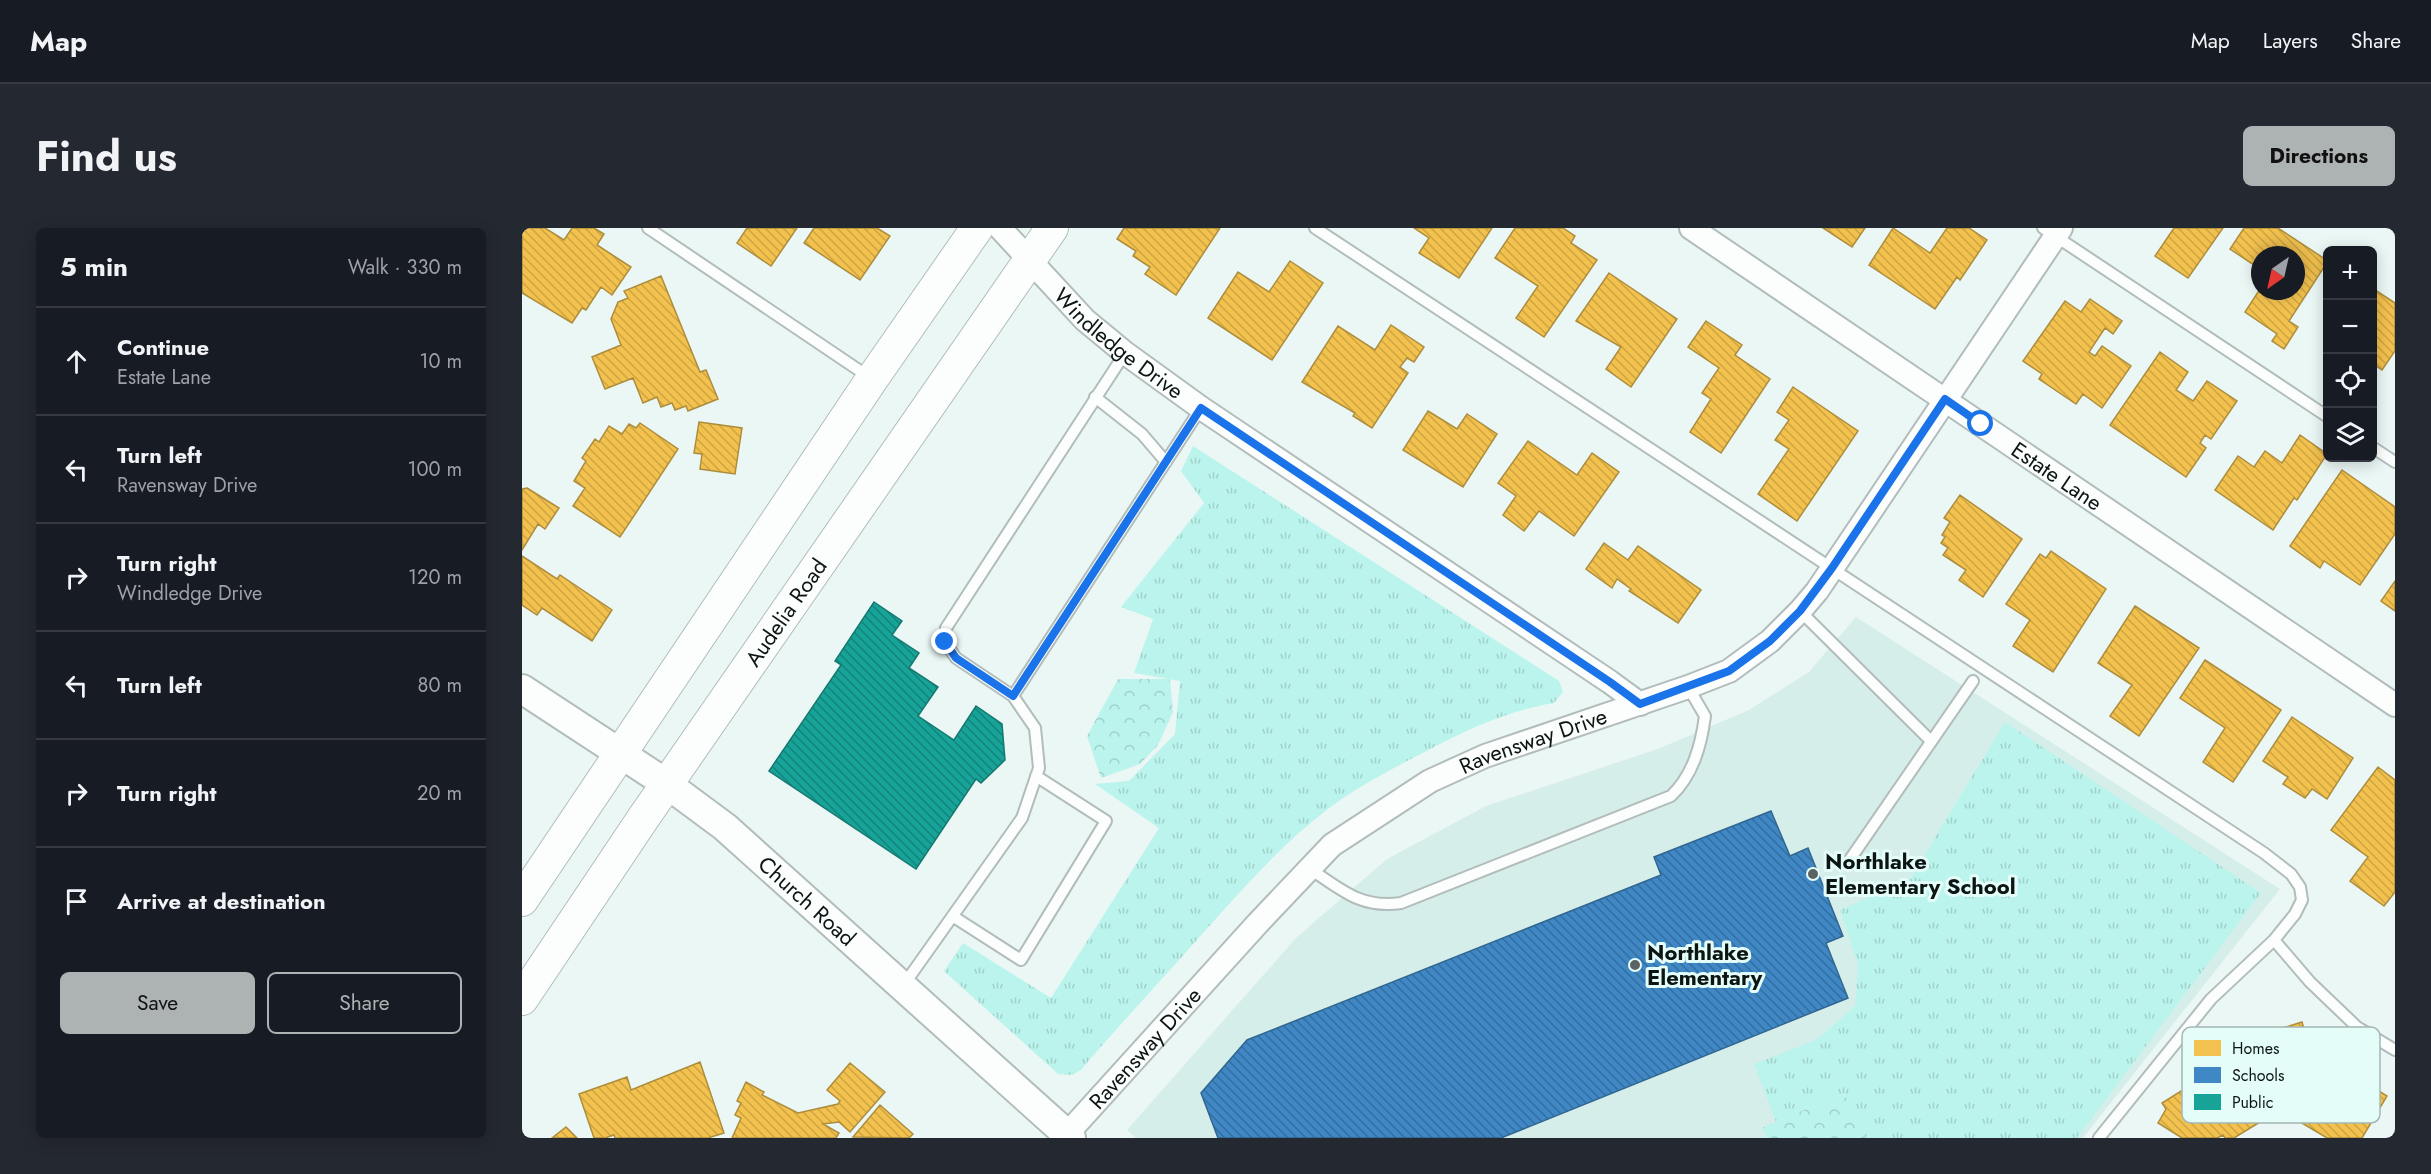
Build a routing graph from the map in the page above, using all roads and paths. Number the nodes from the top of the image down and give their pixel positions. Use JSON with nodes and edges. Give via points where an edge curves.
{"nodes":[{"id":1,"x":648,"y":228,"type":"edge"},
{"id":2,"x":978,"y":228,"type":"edge"},
{"id":3,"x":1000,"y":228,"type":"edge"},
{"id":4,"x":1052,"y":228,"type":"edge"},
{"id":5,"x":1315,"y":228,"type":"edge"},
{"id":6,"x":1690,"y":228,"type":"edge"},
{"id":7,"x":2053,"y":231,"type":"edge"},
{"id":8,"x":1030,"y":260,"type":"junction"},
{"id":9,"x":1125,"y":353,"type":"junction"},
{"id":10,"x":872,"y":379,"type":"junction"},
{"id":11,"x":1095,"y":397,"type":"junction"},
{"id":12,"x":1945,"y":399,"type":"junction"},
{"id":13,"x":1201,"y":408,"type":"junction"},
{"id":14,"x":2323,"y":414,"type":"edge"},
{"id":15,"x":2377,"y":450,"type":"edge"},
{"id":16,"x":1166,"y":462,"type":"junction"},
{"id":17,"x":2395,"y":462,"type":"edge"},
{"id":18,"x":1832,"y":568,"type":"junction"},
{"id":19,"x":1800,"y":611,"type":"junction"},
{"id":20,"x":1973,"y":681,"type":"dead end"},
{"id":21,"x":1688,"y":687,"type":"junction"},
{"id":22,"x":522,"y":689,"type":"edge"},
{"id":23,"x":1013,"y":696,"type":"junction"},
{"id":24,"x":1640,"y":704,"type":"junction"},
{"id":25,"x":2395,"y":705,"type":"edge"},
{"id":26,"x":1931,"y":741,"type":"junction"},
{"id":27,"x":620,"y":753,"type":"junction"},
{"id":28,"x":1036,"y":776,"type":"junction"},
{"id":29,"x":667,"y":784,"type":"junction"},
{"id":30,"x":1851,"y":858,"type":"dead end"},
{"id":31,"x":1309,"y":867,"type":"junction"},
{"id":32,"x":522,"y":900,"type":"edge"},
{"id":33,"x":954,"y":917,"type":"junction"},
{"id":34,"x":2274,"y":940,"type":"junction"},
{"id":35,"x":902,"y":987,"type":"junction"},
{"id":36,"x":522,"y":999,"type":"edge"},
{"id":37,"x":2188,"y":1027,"type":"edge"},
{"id":38,"x":2356,"y":1027,"type":"edge"},
{"id":39,"x":2182,"y":1035,"type":"edge"},
{"id":40,"x":2380,"y":1041,"type":"edge"},
{"id":41,"x":2395,"y":1050,"type":"edge"},
{"id":42,"x":1069,"y":1136,"type":"edge"},
{"id":43,"x":2098,"y":1138,"type":"edge"}],
"edges":[{"from":1,"to":10,"type":"lane"},
{"from":2,"to":10,"type":"main road"},
{"from":3,"to":8,"type":"street","name":"Windledge Drive"},
{"from":4,"to":8,"type":"main road","name":"Audelia Road"},
{"from":5,"to":18,"type":"lane"},
{"from":6,"to":12,"type":"street","name":"Estate Lane"},
{"from":7,"to":12,"type":"street","name":"Ravensway Drive"},
{"from":7,"to":14,"type":"lane"},
{"from":8,"to":9,"type":"street","name":"Windledge Drive","via":[[1085,321]]},
{"from":8,"to":29,"type":"main road","name":"Audelia Road"},
{"from":9,"to":11,"type":"lane"},
{"from":9,"to":13,"type":"street","name":"Windledge Drive"},
{"from":10,"to":27,"type":"main road"},
{"from":11,"to":16,"type":"lane","via":[[1142,434]]},
{"from":11,"to":23,"type":"lane","via":[[946,628],[945,642],[956,658]]},
{"from":12,"to":18,"type":"street","name":"Ravensway Drive"},
{"from":12,"to":25,"type":"street","name":"Estate Lane"},
{"from":13,"to":16,"type":"lane"},
{"from":13,"to":24,"type":"street","name":"Windledge Drive"},
{"from":15,"to":17,"type":"lane"},
{"from":16,"to":23,"type":"lane"},
{"from":18,"to":19,"type":"street","name":"Ravensway Drive"},
{"from":18,"to":34,"type":"lane","via":[[2291,874],[2300,887],[2302,900]]},
{"from":19,"to":21,"type":"street","name":"Ravensway Drive","via":[[1770,641],[1729,671]]},
{"from":19,"to":26,"type":"lane"},
{"from":20,"to":26,"type":"lane"},
{"from":21,"to":24,"type":"street","name":"Ravensway Drive"},
{"from":21,"to":31,"type":"lane","via":[[1705,716],[1704,727],[1700,749],[1681,786],[1671,796],[1401,903],[1360,901]]},
{"from":22,"to":27,"type":"street","name":"Church Road"},
{"from":23,"to":28,"type":"lane","via":[[1035,728],[1039,768]]},
{"from":24,"to":31,"type":"street","name":"Ravensway Drive","via":[[1485,756],[1430,781],[1332,845]]},
{"from":26,"to":30,"type":"lane"},
{"from":27,"to":29,"type":"street","name":"Church Road"},
{"from":27,"to":32,"type":"main road"},
{"from":28,"to":33,"type":"lane","via":[[1022,818]]},
{"from":28,"to":33,"type":"lane","via":[[1106,820],[1020,960]]},
{"from":29,"to":35,"type":"street","name":"Church Road","via":[[724,827]]},
{"from":29,"to":36,"type":"main road","name":"Audelia Road"},
{"from":31,"to":42,"type":"street","name":"Ravensway Drive"},
{"from":33,"to":35,"type":"lane"},
{"from":34,"to":37,"type":"lane","via":[[2211,999]]},
{"from":34,"to":38,"type":"lane"},
{"from":35,"to":42,"type":"street","name":"Church Road"},
{"from":39,"to":43,"type":"lane"},
{"from":40,"to":41,"type":"lane"}]}
